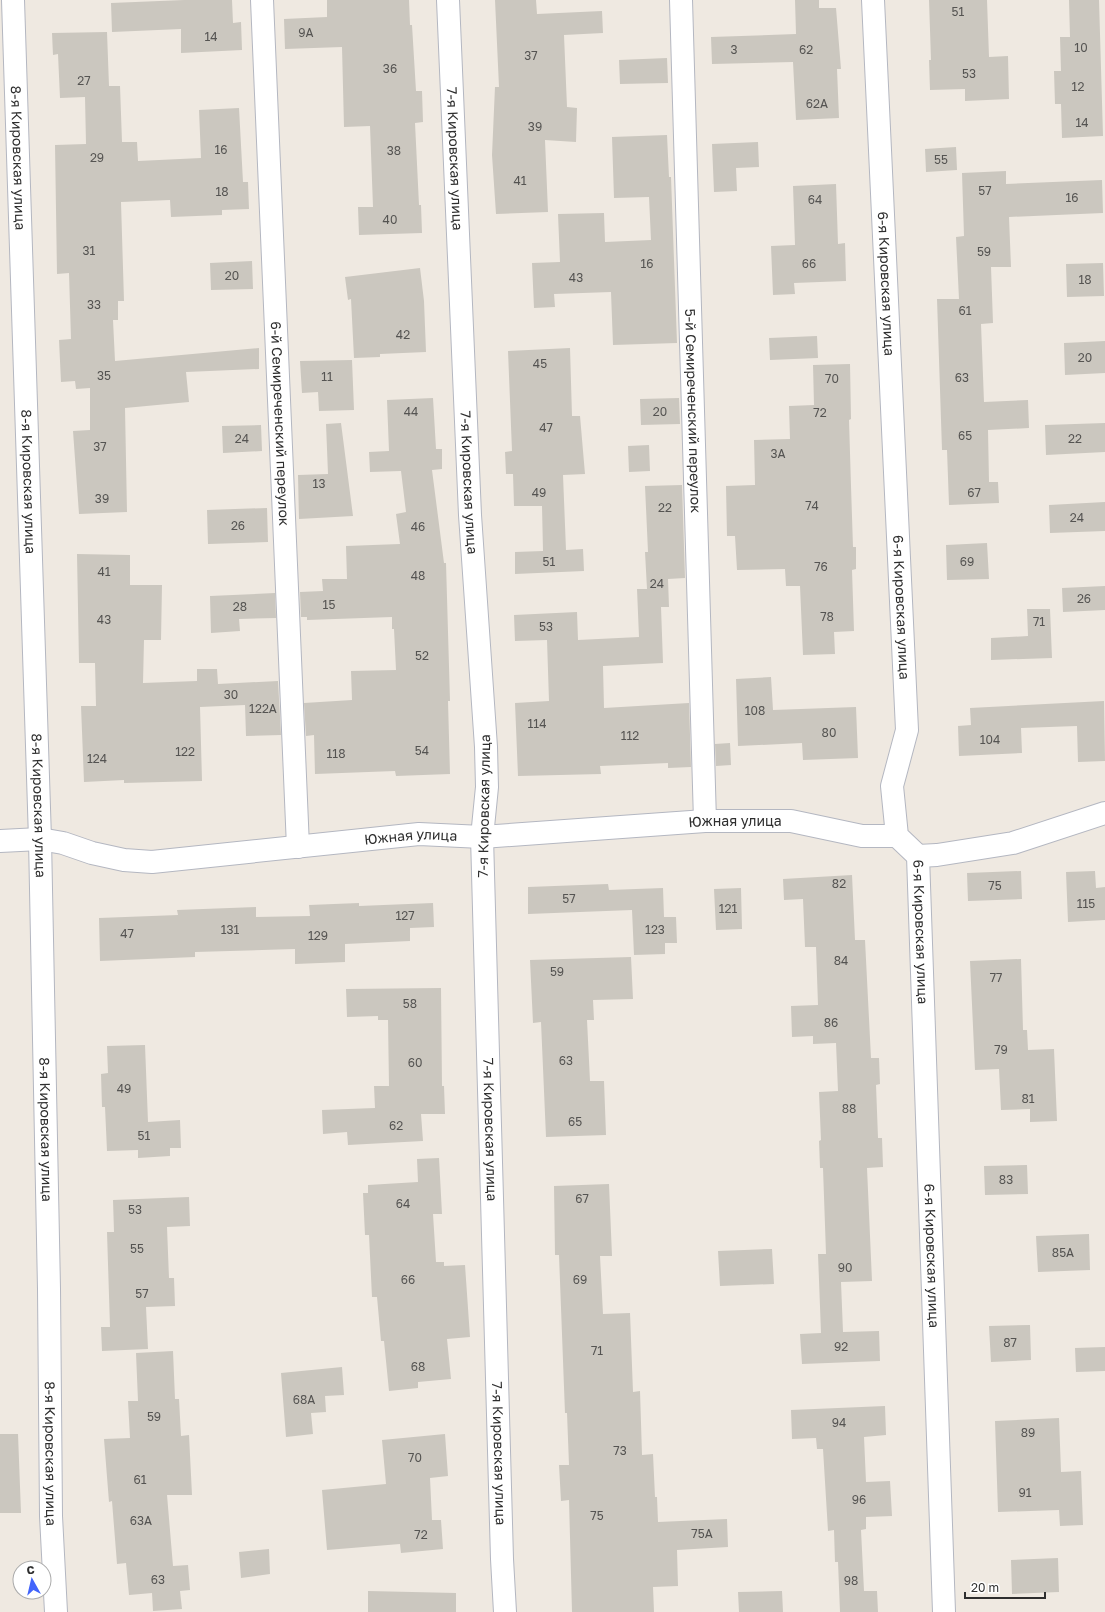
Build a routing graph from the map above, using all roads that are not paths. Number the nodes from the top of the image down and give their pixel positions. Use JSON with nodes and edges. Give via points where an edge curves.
{"nodes":[{"id":1,"x":13,"y":0,"type":"edge"},
{"id":2,"x":262,"y":0,"type":"edge"},
{"id":3,"x":448,"y":0,"type":"edge"},
{"id":4,"x":681,"y":0,"type":"edge"},
{"id":5,"x":873,"y":0,"type":"edge"},
{"id":6,"x":1105,"y":813,"type":"edge"},
{"id":7,"x":705,"y":821,"type":"junction"},
{"id":8,"x":896,"y":836,"type":"junction"},
{"id":9,"x":482,"y":837,"type":"junction"},
{"id":10,"x":40,"y":839,"type":"junction"},
{"id":11,"x":0,"y":841,"type":"edge"},
{"id":12,"x":298,"y":847,"type":"junction"},
{"id":13,"x":918,"y":856,"type":"junction"},
{"id":14,"x":56,"y":1612,"type":"edge"},
{"id":15,"x":505,"y":1612,"type":"edge"},
{"id":16,"x":944,"y":1612,"type":"edge"}],
"edges":[{"from":1,"to":10,"type":"street","name":"8-я Кировская улица"},
{"from":2,"to":12,"type":"street","name":"6-й Семиреченский переулок"},
{"from":3,"to":9,"type":"street","name":"7-я Кировская улица","via":[[470,515],[486,746],[487,787]]},
{"from":4,"to":7,"type":"street","name":"5-й Семиреченский переулок"},
{"from":5,"to":8,"type":"street","name":"6-я Кировская улица","via":[[907,730],[892,786]]},
{"from":6,"to":13,"type":"street","via":[[1013,843]]},
{"from":7,"to":8,"type":"street","name":"Южная улица","via":[[791,821],[862,836]]},
{"from":7,"to":9,"type":"street","name":"Южная улица"},
{"from":8,"to":13,"type":"street","name":"6-я Кировская улица"},
{"from":9,"to":12,"type":"street","name":"Южная улица","via":[[419,834]]},
{"from":9,"to":15,"type":"street","name":"7-я Кировская улица"},
{"from":10,"to":11,"type":"street","name":"Южная улица"},
{"from":10,"to":12,"type":"street","name":"Южная улица","via":[[124,860],[152,862]]},
{"from":10,"to":14,"type":"street","name":"8-я Кировская улица","via":[[51,1516]]},
{"from":13,"to":16,"type":"street","name":"6-я Кировская улица"}]}
